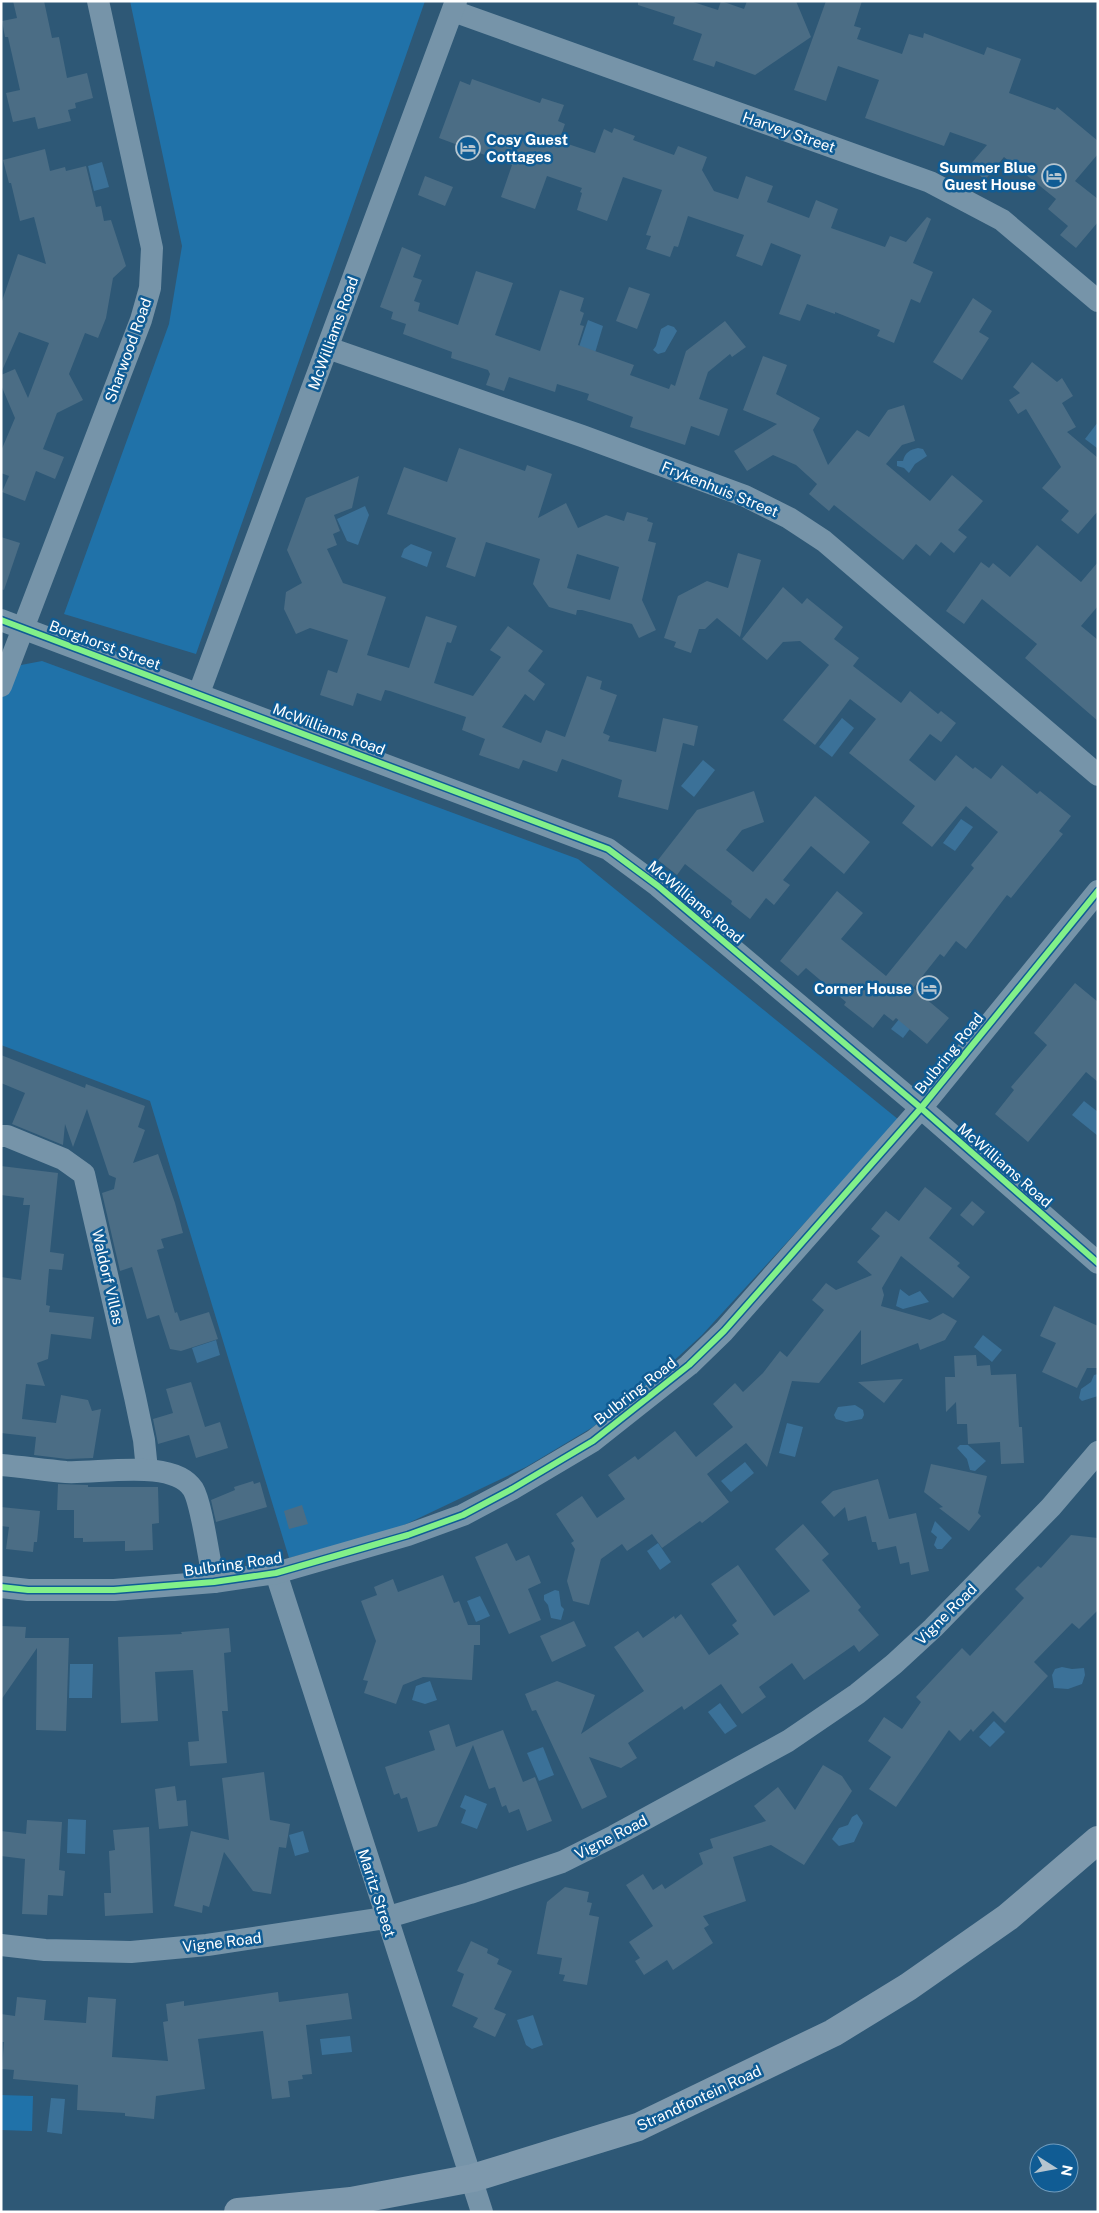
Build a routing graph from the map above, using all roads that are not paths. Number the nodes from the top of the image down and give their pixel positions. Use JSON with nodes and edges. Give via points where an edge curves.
{"nodes":[{"id":1,"x":98,"y":1,"type":"edge"},
{"id":2,"x":454,"y":6,"type":"edge"},
{"id":3,"x":1098,"y":301,"type":"edge"},
{"id":4,"x":328,"y":348,"type":"junction"},
{"id":5,"x":1,"y":620,"type":"edge"},
{"id":6,"x":23,"y":628,"type":"junction"},
{"id":7,"x":1,"y":686,"type":"edge"},
{"id":8,"x":199,"y":693,"type":"junction"},
{"id":9,"x":1098,"y":775,"type":"edge"},
{"id":10,"x":1098,"y":891,"type":"edge"},
{"id":11,"x":920,"y":1108,"type":"junction"},
{"id":12,"x":1,"y":1136,"type":"edge"},
{"id":13,"x":1098,"y":1263,"type":"edge"},
{"id":14,"x":1098,"y":1452,"type":"edge"},
{"id":15,"x":1,"y":1464,"type":"edge"},
{"id":16,"x":147,"y":1470,"type":"junction"},
{"id":17,"x":276,"y":1573,"type":"junction"},
{"id":18,"x":214,"y":1582,"type":"junction"},
{"id":19,"x":1,"y":1587,"type":"edge"},
{"id":20,"x":1098,"y":1840,"type":"edge"},
{"id":21,"x":385,"y":1918,"type":"junction"},
{"id":22,"x":1,"y":1945,"type":"edge"},
{"id":23,"x":472,"y":2178,"type":"junction"},
{"id":24,"x":238,"y":2212,"type":"edge"},
{"id":25,"x":482,"y":2212,"type":"edge"}],
"edges":[{"from":1,"to":6,"type":"street","name":"Sharwood Road","via":[[152,248],[150,288],[141,320]]},
{"from":2,"to":3,"type":"street","name":"Harvey Street","via":[[930,182],[1002,220]]},
{"from":2,"to":4,"type":"street","name":"McWilliams Road"},
{"from":4,"to":8,"type":"street","name":"McWilliams Road"},
{"from":4,"to":9,"type":"street","name":"Frykenhuis Street","via":[[745,496],[789,518],[824,541]]},
{"from":5,"to":6,"type":"street","name":"Borghorst Street"},
{"from":6,"to":7,"type":"street","name":"Sharwood Road"},
{"from":6,"to":8,"type":"street","name":"Borghorst Street"},
{"from":8,"to":11,"type":"street","name":"McWilliams Road","via":[[608,848],[658,886]]},
{"from":10,"to":11,"type":"street","name":"Bulbring Road"},
{"from":11,"to":13,"type":"street","name":"McWilliams Road"},
{"from":11,"to":17,"type":"street","name":"Bulbring Road","via":[[724,1331],[656,1392],[593,1441],[463,1514],[408,1535]]},
{"from":12,"to":16,"type":"street","name":"Waldorf Villas","via":[[63,1159],[84,1174],[135,1397]]},
{"from":14,"to":21,"type":"street","name":"Vigne Road","via":[[1051,1507],[933,1628],[857,1694],[788,1741],[562,1862]]},
{"from":15,"to":16,"type":"street","via":[[66,1472]]},
{"from":16,"to":18,"type":"street","via":[[169,1473],[186,1480],[193,1489],[198,1499]]},
{"from":17,"to":18,"type":"street","name":"Bulbring Road"},
{"from":17,"to":21,"type":"street","name":"Maritz Street"},
{"from":18,"to":19,"type":"street","name":"Bulbring Road","via":[[106,1590]]},
{"from":20,"to":23,"type":"main road","name":"Strandfontein Road","via":[[1008,1917],[908,1987],[833,2033],[638,2127]]},
{"from":21,"to":22,"type":"street","name":"Vigne Road","via":[[208,1945],[131,1952],[45,1950]]},
{"from":21,"to":23,"type":"street","name":"Maritz Street"},
{"from":23,"to":24,"type":"main road","name":"Strandfontein Road","via":[[350,2201]]},
{"from":23,"to":25,"type":"street","name":"Maritz Street"}]}
